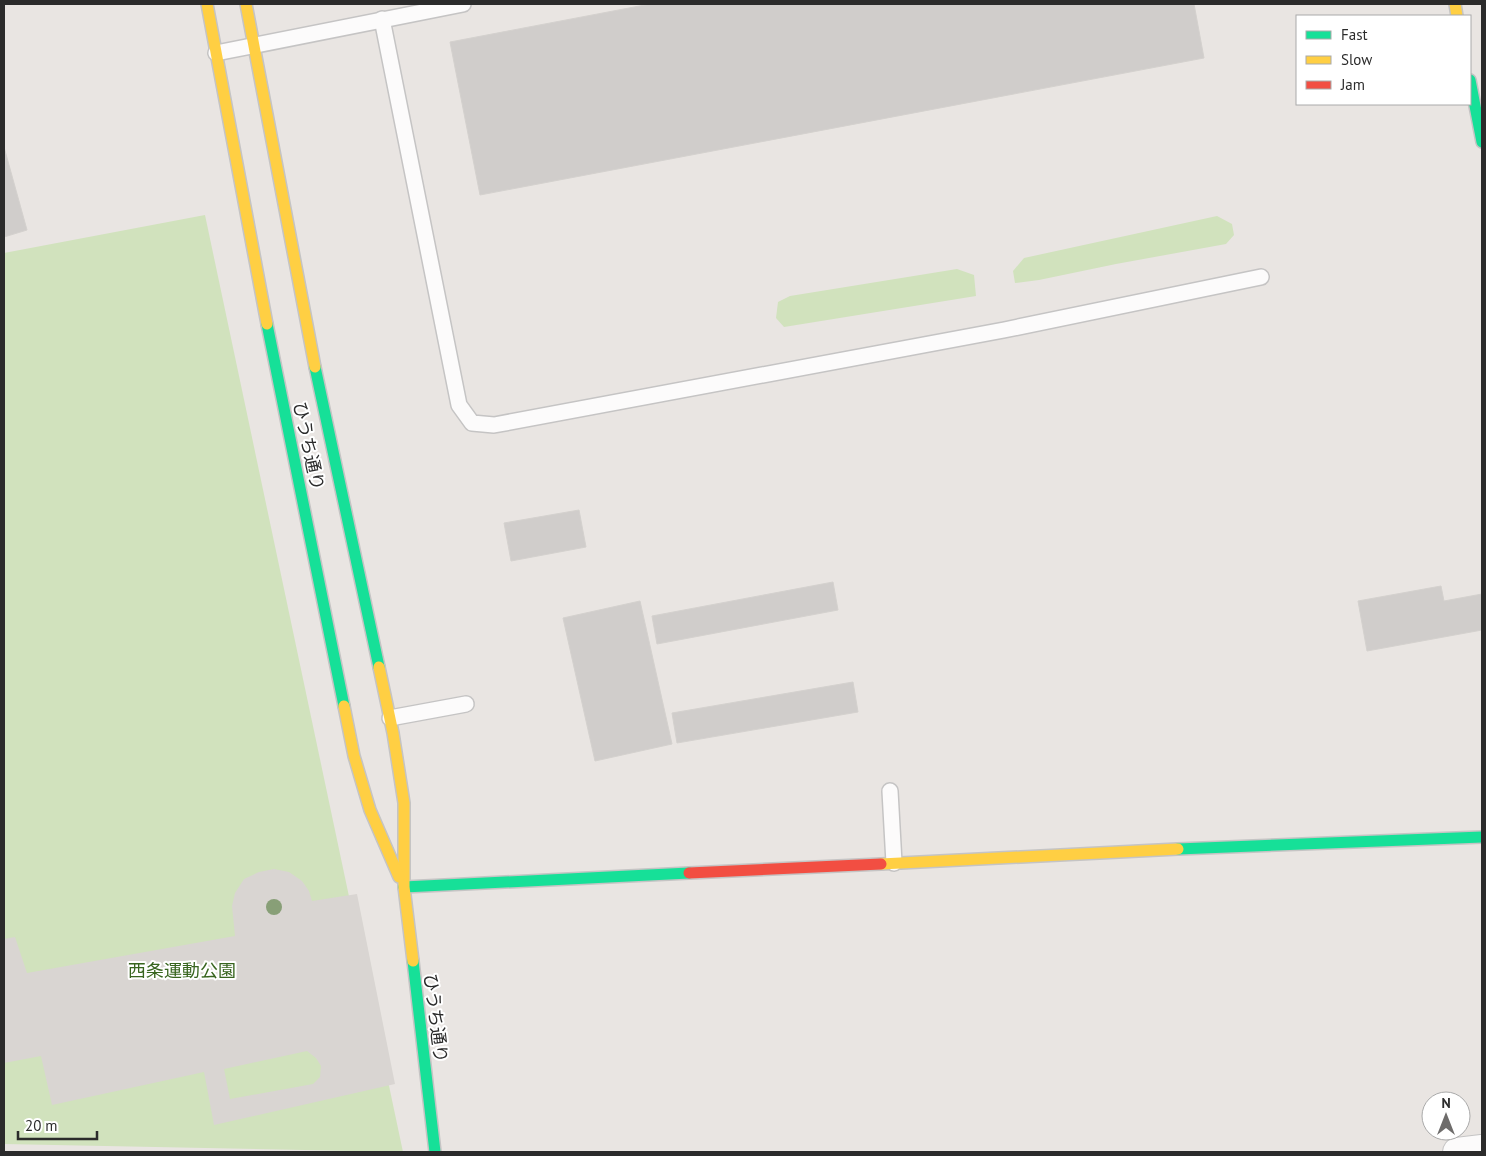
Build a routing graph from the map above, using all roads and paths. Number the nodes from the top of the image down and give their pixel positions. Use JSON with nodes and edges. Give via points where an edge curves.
{"nodes":[{"id":1,"x":206,"y":4,"type":"edge"},
{"id":2,"x":246,"y":4,"type":"edge"},
{"id":3,"x":463,"y":4,"type":"edge"},
{"id":4,"x":382,"y":19,"type":"junction"},
{"id":5,"x":255,"y":45,"type":"junction"},
{"id":6,"x":216,"y":53,"type":"junction"},
{"id":7,"x":1474,"y":83,"type":"edge"},
{"id":8,"x":1482,"y":142,"type":"edge"},
{"id":9,"x":1261,"y":277,"type":"dead end"},
{"id":10,"x":466,"y":704,"type":"dead end"},
{"id":11,"x":390,"y":718,"type":"junction"},
{"id":12,"x":890,"y":791,"type":"dead end"},
{"id":13,"x":1482,"y":838,"type":"edge"},
{"id":14,"x":894,"y":863,"type":"junction"},
{"id":15,"x":404,"y":887,"type":"junction"},
{"id":16,"x":1482,"y":1149,"type":"edge"},
{"id":17,"x":435,"y":1152,"type":"edge"},
{"id":18,"x":1457,"y":1152,"type":"edge"}],
"edges":[{"from":1,"to":6,"type":"street","name":"ひうち通り"},
{"from":2,"to":5,"type":"street","name":"ひうち通り"},
{"from":3,"to":4,"type":"lane"},
{"from":4,"to":5,"type":"lane"},
{"from":4,"to":9,"type":"lane","via":[[459,405],[472,423],[494,425],[1004,330]]},
{"from":5,"to":6,"type":"lane"},
{"from":5,"to":11,"type":"street","name":"ひうち通り","via":[[322,404]]},
{"from":6,"to":15,"type":"street","name":"ひうち通り","via":[[255,266],[354,756],[370,810]]},
{"from":7,"to":8,"type":"street"},
{"from":10,"to":11,"type":"lane"},
{"from":11,"to":15,"type":"street","name":"ひうち通り","via":[[404,803]]},
{"from":12,"to":14,"type":"lane"},
{"from":13,"to":14,"type":"street"},
{"from":14,"to":15,"type":"street"},
{"from":15,"to":17,"type":"street","name":"ひうち通り"},
{"from":16,"to":18,"type":"street"}]}
